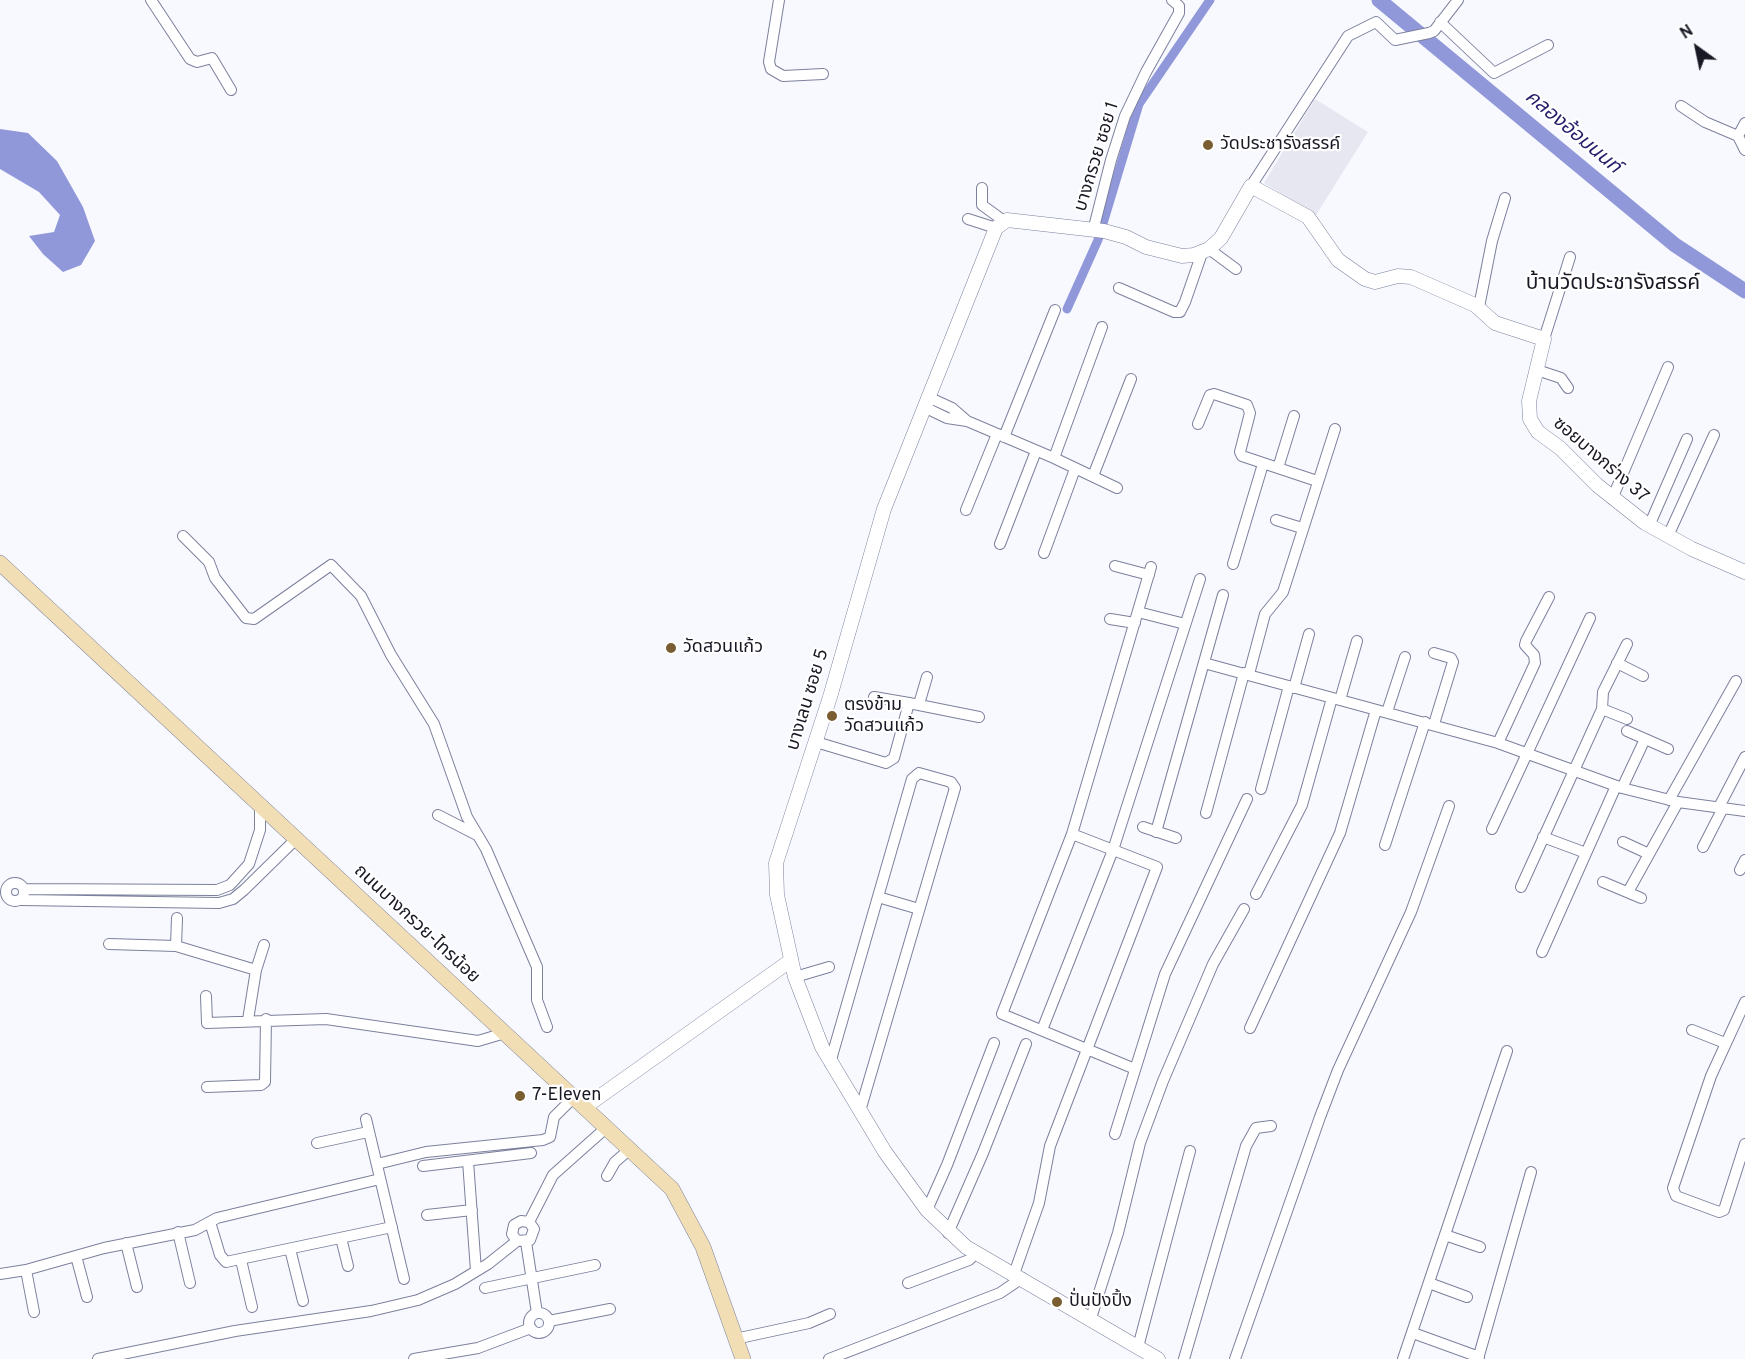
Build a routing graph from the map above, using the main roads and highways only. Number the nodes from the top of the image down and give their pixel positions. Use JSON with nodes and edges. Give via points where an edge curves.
{"nodes":[{"id":1,"x":0,"y":563,"type":"edge"},
{"id":2,"x":742,"y":1359,"type":"edge"}],
"edges":[{"from":1,"to":2,"type":"main road","name":"ถนนบางกรวย-ไทรน้อย","via":[[672,1189],[703,1247]]}]}
